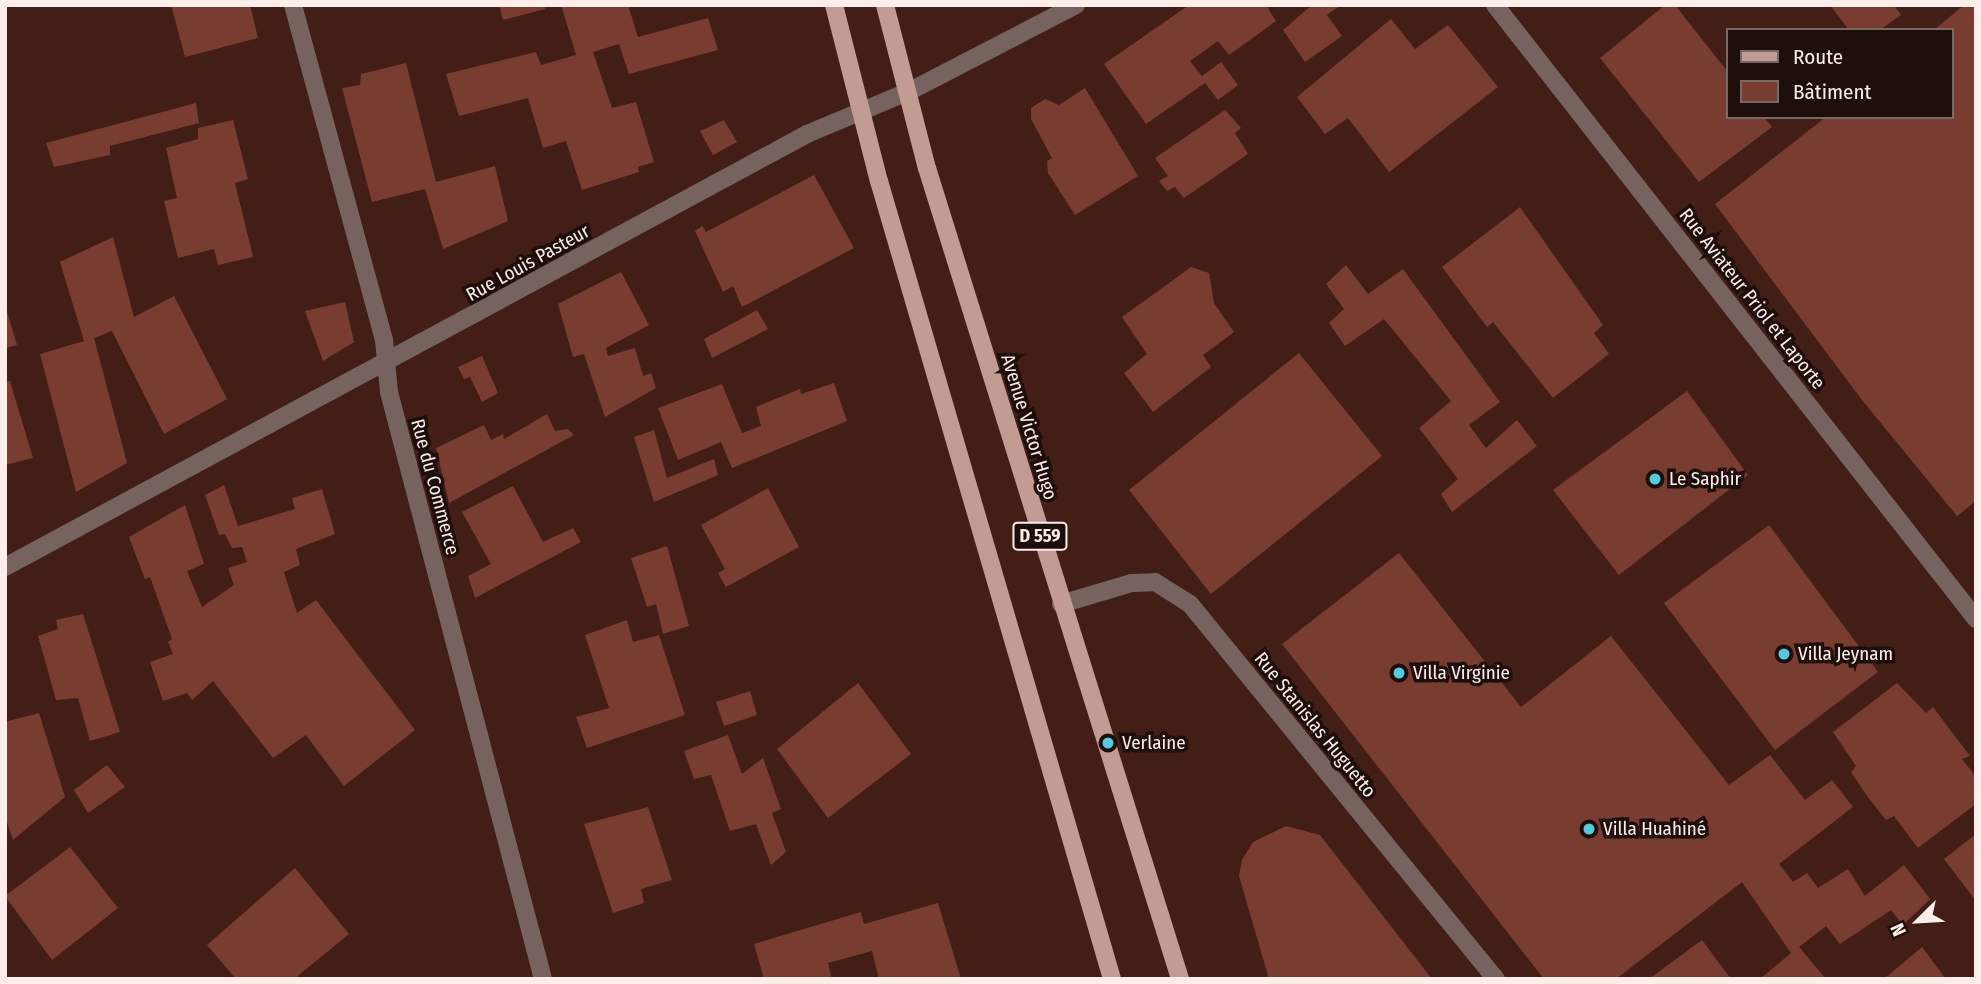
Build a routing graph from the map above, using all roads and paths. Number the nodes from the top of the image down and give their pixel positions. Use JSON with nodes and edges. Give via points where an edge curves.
{"nodes":[{"id":1,"x":293,"y":5,"type":"edge"},
{"id":2,"x":834,"y":5,"type":"edge"},
{"id":3,"x":885,"y":5,"type":"edge"},
{"id":4,"x":1076,"y":5,"type":"edge"},
{"id":5,"x":1495,"y":5,"type":"edge"},
{"id":6,"x":910,"y":91,"type":"junction"},
{"id":7,"x":862,"y":113,"type":"junction"},
{"id":8,"x":386,"y":365,"type":"junction"},
{"id":9,"x":5,"y":567,"type":"edge"},
{"id":10,"x":1061,"y":604,"type":"junction"},
{"id":11,"x":1976,"y":619,"type":"edge"},
{"id":12,"x":543,"y":979,"type":"edge"},
{"id":13,"x":1112,"y":979,"type":"edge"},
{"id":14,"x":1180,"y":979,"type":"edge"},
{"id":15,"x":1496,"y":979,"type":"edge"}],
"edges":[{"from":1,"to":8,"type":"street","name":"Rue du Commerce","via":[[384,340]]},
{"from":2,"to":7,"type":"main road","number":"D 559"},
{"from":3,"to":6,"type":"main road","name":"Avenue Victor Hugo","number":"D 559"},
{"from":4,"to":6,"type":"street","name":"Rue Louis Pasteur"},
{"from":5,"to":11,"type":"street","name":"Rue Aviateur Priol et Laporte"},
{"from":6,"to":7,"type":"street","name":"Rue Louis Pasteur"},
{"from":6,"to":10,"type":"main road","name":"Avenue Victor Hugo","number":"D 559","via":[[927,168]]},
{"from":7,"to":8,"type":"street","name":"Rue Louis Pasteur","via":[[807,134]]},
{"from":7,"to":13,"type":"main road","number":"D 559"},
{"from":8,"to":9,"type":"street","name":"Rue Louis Pasteur"},
{"from":8,"to":12,"type":"street","name":"Rue du Commerce","via":[[400,434]]},
{"from":10,"to":14,"type":"main road","name":"Avenue Victor Hugo","number":"D 559"},
{"from":10,"to":15,"type":"street","name":"Rue Stanislas Huguetto","via":[[1132,583],[1155,582],[1190,604]]}]}
